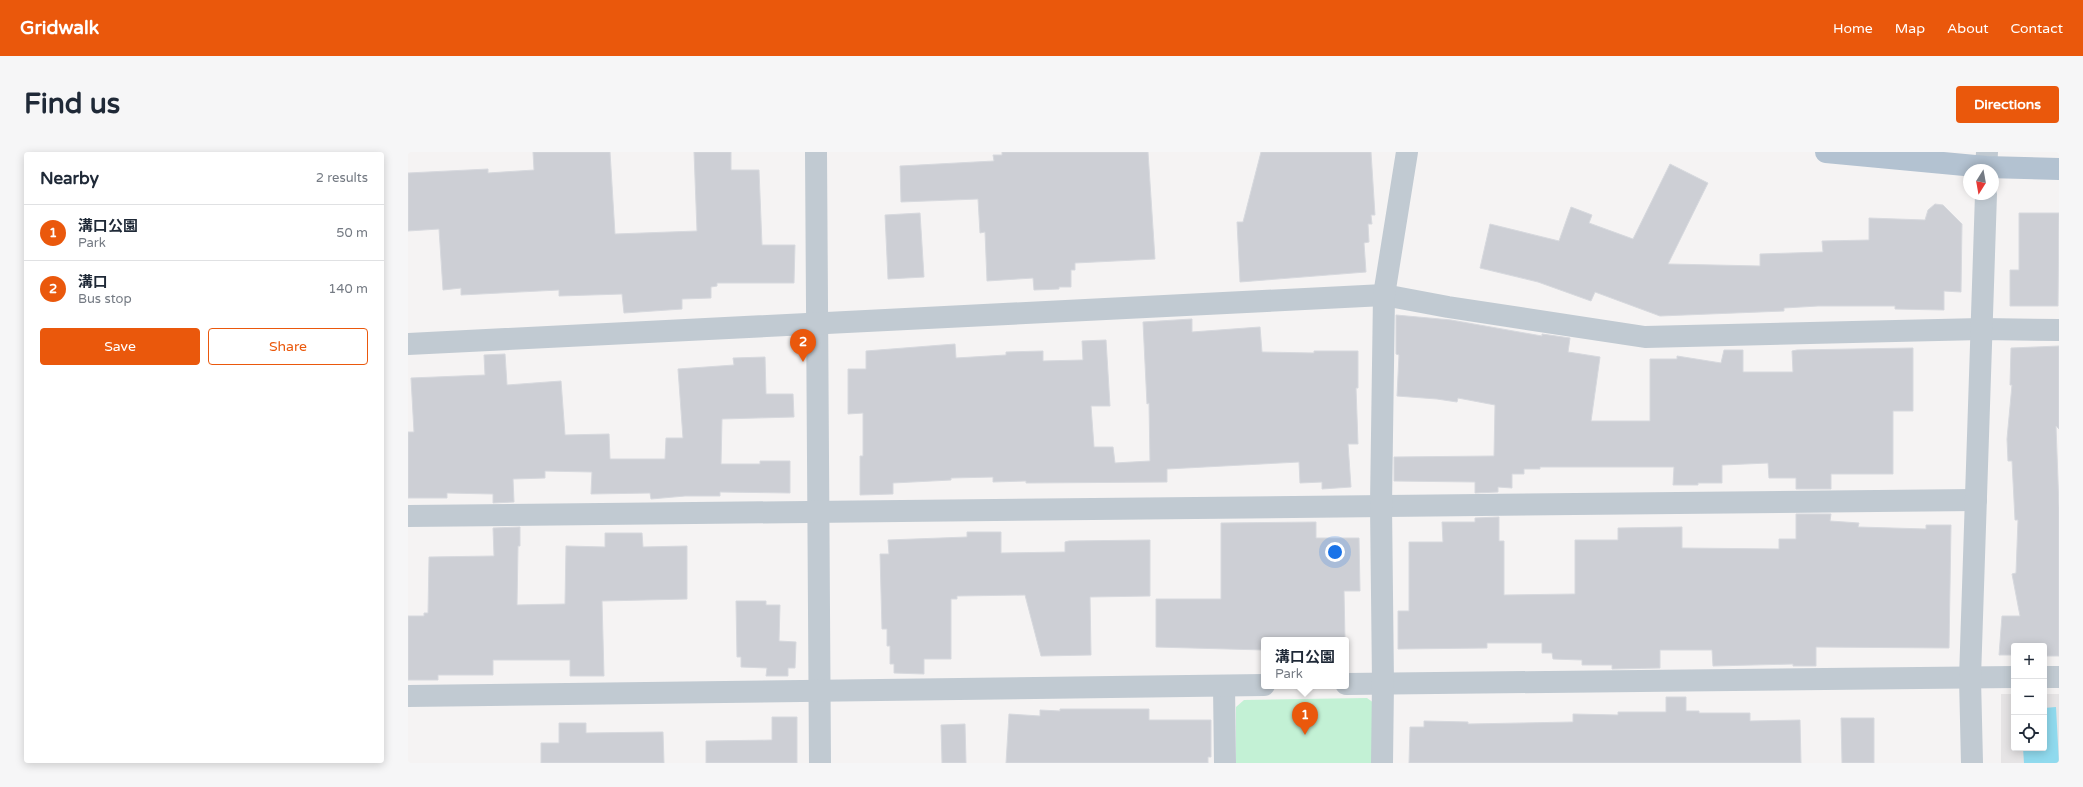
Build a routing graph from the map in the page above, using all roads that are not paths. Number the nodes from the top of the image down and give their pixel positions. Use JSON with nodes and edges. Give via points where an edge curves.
{"nodes":[{"id":1,"x":816,"y":152,"type":"edge"},
{"id":2,"x":1407,"y":152,"type":"edge"},
{"id":3,"x":1826,"y":152,"type":"edge"},
{"id":4,"x":1987,"y":163,"type":"edge"},
{"id":5,"x":2059,"y":169,"type":"edge"},
{"id":6,"x":1986,"y":200,"type":"edge"},
{"id":7,"x":1384,"y":295,"type":"junction"},
{"id":8,"x":817,"y":324,"type":"junction"},
{"id":9,"x":1981,"y":329,"type":"junction"},
{"id":10,"x":2059,"y":330,"type":"edge"},
{"id":11,"x":408,"y":344,"type":"edge"},
{"id":12,"x":1976,"y":500,"type":"junction"},
{"id":13,"x":1381,"y":505,"type":"junction"},
{"id":14,"x":819,"y":512,"type":"junction"},
{"id":15,"x":408,"y":516,"type":"edge"},
{"id":16,"x":2011,"y":677,"type":"edge"},
{"id":17,"x":2047,"y":677,"type":"edge"},
{"id":18,"x":2059,"y":677,"type":"edge"},
{"id":19,"x":1970,"y":678,"type":"junction"},
{"id":20,"x":1383,"y":683,"type":"junction"},
{"id":21,"x":1349,"y":684,"type":"edge"},
{"id":22,"x":1261,"y":685,"type":"edge"},
{"id":23,"x":1224,"y":686,"type":"junction"},
{"id":24,"x":820,"y":691,"type":"junction"},
{"id":25,"x":408,"y":696,"type":"edge"},
{"id":26,"x":820,"y":763,"type":"edge"},
{"id":27,"x":1225,"y":763,"type":"edge"},
{"id":28,"x":1382,"y":763,"type":"edge"},
{"id":29,"x":1972,"y":763,"type":"edge"}],
"edges":[{"from":1,"to":8,"type":"street"},
{"from":2,"to":7,"type":"street"},
{"from":3,"to":4,"type":"main road"},
{"from":4,"to":5,"type":"main road"},
{"from":6,"to":9,"type":"street"},
{"from":7,"to":8,"type":"street"},
{"from":7,"to":9,"type":"street","via":[[1645,337]]},
{"from":7,"to":13,"type":"street"},
{"from":8,"to":11,"type":"street"},
{"from":8,"to":14,"type":"street"},
{"from":9,"to":10,"type":"street"},
{"from":9,"to":12,"type":"street"},
{"from":12,"to":13,"type":"street"},
{"from":12,"to":19,"type":"street"},
{"from":13,"to":14,"type":"street"},
{"from":13,"to":20,"type":"street"},
{"from":14,"to":15,"type":"street"},
{"from":14,"to":24,"type":"street"},
{"from":16,"to":19,"type":"street"},
{"from":17,"to":18,"type":"street"},
{"from":19,"to":20,"type":"street"},
{"from":19,"to":29,"type":"street"},
{"from":20,"to":21,"type":"street"},
{"from":20,"to":28,"type":"street"},
{"from":22,"to":23,"type":"street"},
{"from":23,"to":24,"type":"street"},
{"from":23,"to":27,"type":"street"},
{"from":24,"to":25,"type":"street"},
{"from":24,"to":26,"type":"street"}]}
